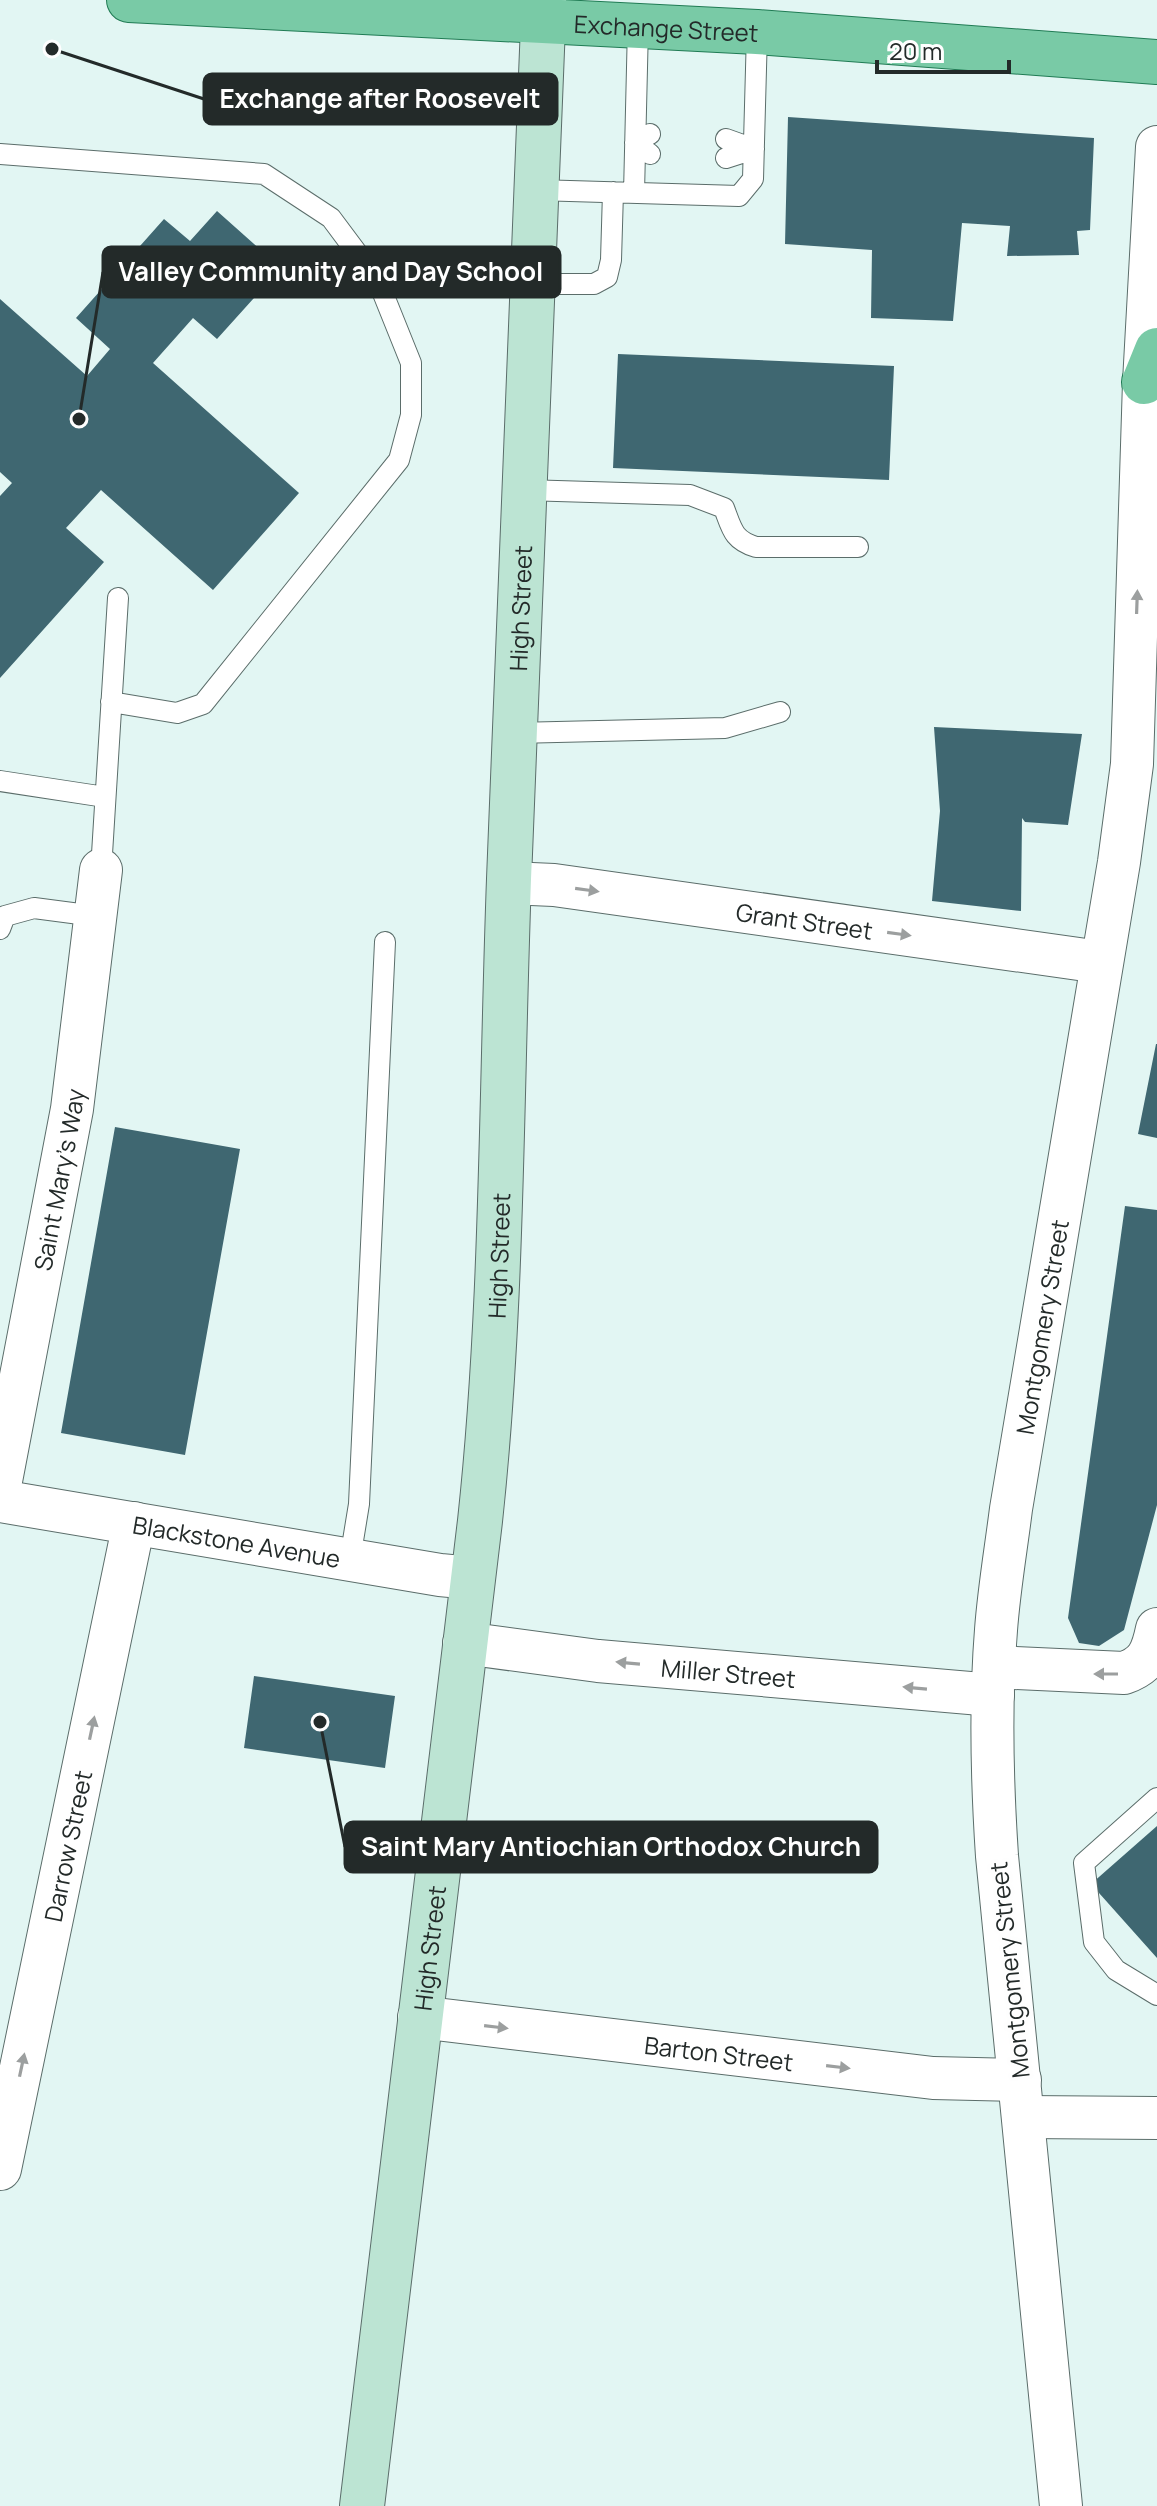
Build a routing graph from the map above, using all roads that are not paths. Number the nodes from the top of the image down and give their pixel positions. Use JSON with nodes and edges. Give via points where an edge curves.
{"nodes":[{"id":1,"x":129,"y":0,"type":"edge"},
{"id":2,"x":136,"y":0,"type":"edge"},
{"id":3,"x":543,"y":10,"type":"edge"},
{"id":4,"x":638,"y":26,"type":"junction"},
{"id":5,"x":757,"y":32,"type":"junction"},
{"id":6,"x":1157,"y":62,"type":"edge"},
{"id":7,"x":1157,"y":147,"type":"edge"},
{"id":8,"x":726,"y":148,"type":"dead end"},
{"id":9,"x":754,"y":149,"type":"junction"},
{"id":10,"x":0,"y":154,"type":"edge"},
{"id":11,"x":536,"y":190,"type":"junction"},
{"id":12,"x":623,"y":193,"type":"junction"},
{"id":13,"x":532,"y":284,"type":"junction"},
{"id":14,"x":1150,"y":366,"type":"edge"},
{"id":15,"x":524,"y":490,"type":"junction"},
{"id":16,"x":858,"y":547,"type":"dead end"},
{"id":17,"x":118,"y":598,"type":"dead end"},
{"id":18,"x":1146,"y":651,"type":"edge"},
{"id":19,"x":111,"y":702,"type":"junction"},
{"id":20,"x":780,"y":712,"type":"dead end"},
{"id":21,"x":515,"y":733,"type":"junction"},
{"id":22,"x":1145,"y":764,"type":"edge"},
{"id":23,"x":0,"y":781,"type":"edge"},
{"id":24,"x":105,"y":797,"type":"junction"},
{"id":25,"x":101,"y":870,"type":"joint"},
{"id":26,"x":509,"y":883,"type":"junction"},
{"id":27,"x":95,"y":916,"type":"junction"},
{"id":28,"x":2,"y":920,"type":"edge"},
{"id":29,"x":385,"y":942,"type":"dead end"},
{"id":30,"x":1100,"y":962,"type":"junction"},
{"id":31,"x":9,"y":1390,"type":"edge"},
{"id":32,"x":0,"y":1486,"type":"edge"},
{"id":33,"x":0,"y":1501,"type":"edge"},
{"id":34,"x":134,"y":1523,"type":"junction"},
{"id":35,"x":350,"y":1559,"type":"junction"},
{"id":36,"x":472,"y":1578,"type":"junction"},
{"id":37,"x":1157,"y":1629,"type":"edge"},
{"id":38,"x":464,"y":1643,"type":"junction"},
{"id":39,"x":994,"y":1681,"type":"junction"},
{"id":40,"x":1157,"y":1798,"type":"edge"},
{"id":41,"x":1157,"y":1995,"type":"edge"},
{"id":42,"x":419,"y":2017,"type":"junction"},
{"id":43,"x":1022,"y":2099,"type":"junction"},
{"id":44,"x":1157,"y":2118,"type":"edge"},
{"id":45,"x":0,"y":2169,"type":"edge"},
{"id":46,"x":362,"y":2506,"type":"edge"},
{"id":47,"x":1061,"y":2506,"type":"edge"}],
"edges":[{"from":1,"to":2,"type":"main road","name":"Exchange Street"},
{"from":2,"to":3,"type":"main road","name":"Exchange Street"},
{"from":3,"to":4,"type":"main road","name":"Exchange Street"},
{"from":3,"to":11,"type":"street","name":"High Street"},
{"from":4,"to":5,"type":"main road","name":"Exchange Street"},
{"from":4,"to":12,"type":"lane","via":[[645,144]]},
{"from":5,"to":6,"type":"main road","name":"Exchange Street"},
{"from":5,"to":9,"type":"lane"},
{"from":7,"to":14,"type":"street","name":"Montgomery Street"},
{"from":8,"to":9,"type":"lane"},
{"from":9,"to":12,"type":"lane","via":[[753,179],[739,196]]},
{"from":10,"to":19,"type":"lane","via":[[264,174],[331,218],[378,281],[411,363],[411,415],[399,460],[203,704],[177,713]]},
{"from":11,"to":12,"type":"lane"},
{"from":11,"to":13,"type":"street","name":"High Street"},
{"from":12,"to":13,"type":"lane","via":[[607,277],[594,284]]},
{"from":13,"to":15,"type":"street","name":"High Street"},
{"from":18,"to":14,"type":"street","name":"Montgomery Street","one_way":true},
{"from":15,"to":16,"type":"lane","via":[[690,495],[724,508],[741,543]]},
{"from":15,"to":21,"type":"street","name":"High Street"},
{"from":17,"to":19,"type":"lane"},
{"from":18,"to":22,"type":"street","name":"Montgomery Street"},
{"from":19,"to":24,"type":"lane"},
{"from":20,"to":21,"type":"lane","via":[[725,728]]},
{"from":21,"to":26,"type":"street","name":"High Street"},
{"from":22,"to":30,"type":"street","name":"Montgomery Street"},
{"from":23,"to":24,"type":"lane"},
{"from":24,"to":25,"type":"lane"},
{"from":25,"to":27,"type":"street","name":"Saint Mary's Way"},
{"from":26,"to":30,"type":"street","name":"Grant Street","one_way":true},
{"from":26,"to":36,"type":"street","name":"High Street","via":[[496,1338]]},
{"from":27,"to":28,"type":"lane","via":[[34,908]]},
{"from":27,"to":31,"type":"street","name":"Saint Mary's Way","via":[[72,1109]]},
{"from":29,"to":35,"type":"lane","via":[[359,1504]]},
{"from":30,"to":39,"type":"street","name":"Montgomery Street","via":[[1011,1509]]},
{"from":31,"to":32,"type":"street","name":"Saint Mary's Way"},
{"from":33,"to":34,"type":"street","name":"Blackstone Avenue"},
{"from":34,"to":35,"type":"street","name":"Blackstone Avenue"},
{"from":45,"to":34,"type":"street","name":"Darrow Street","one_way":true},
{"from":35,"to":36,"type":"street","name":"Blackstone Avenue"},
{"from":36,"to":38,"type":"street","name":"High Street"},
{"from":37,"to":39,"type":"street","name":"Miller Street","one_way":true,"via":[[1148,1659],[1124,1673]]},
{"from":39,"to":38,"type":"street","name":"Miller Street","one_way":true,"via":[[598,1661]]},
{"from":38,"to":42,"type":"street","name":"High Street"},
{"from":39,"to":43,"type":"street","name":"Montgomery Street","via":[[997,1856]]},
{"from":40,"to":41,"type":"lane","via":[[1084,1863],[1094,1942],[1116,1970]]},
{"from":42,"to":43,"type":"street","name":"Barton Street","one_way":true,"via":[[933,2078]]},
{"from":42,"to":46,"type":"street","name":"High Street"},
{"from":43,"to":44,"type":"street","name":"Barton Street"},
{"from":43,"to":47,"type":"street","name":"Montgomery Street"}]}
